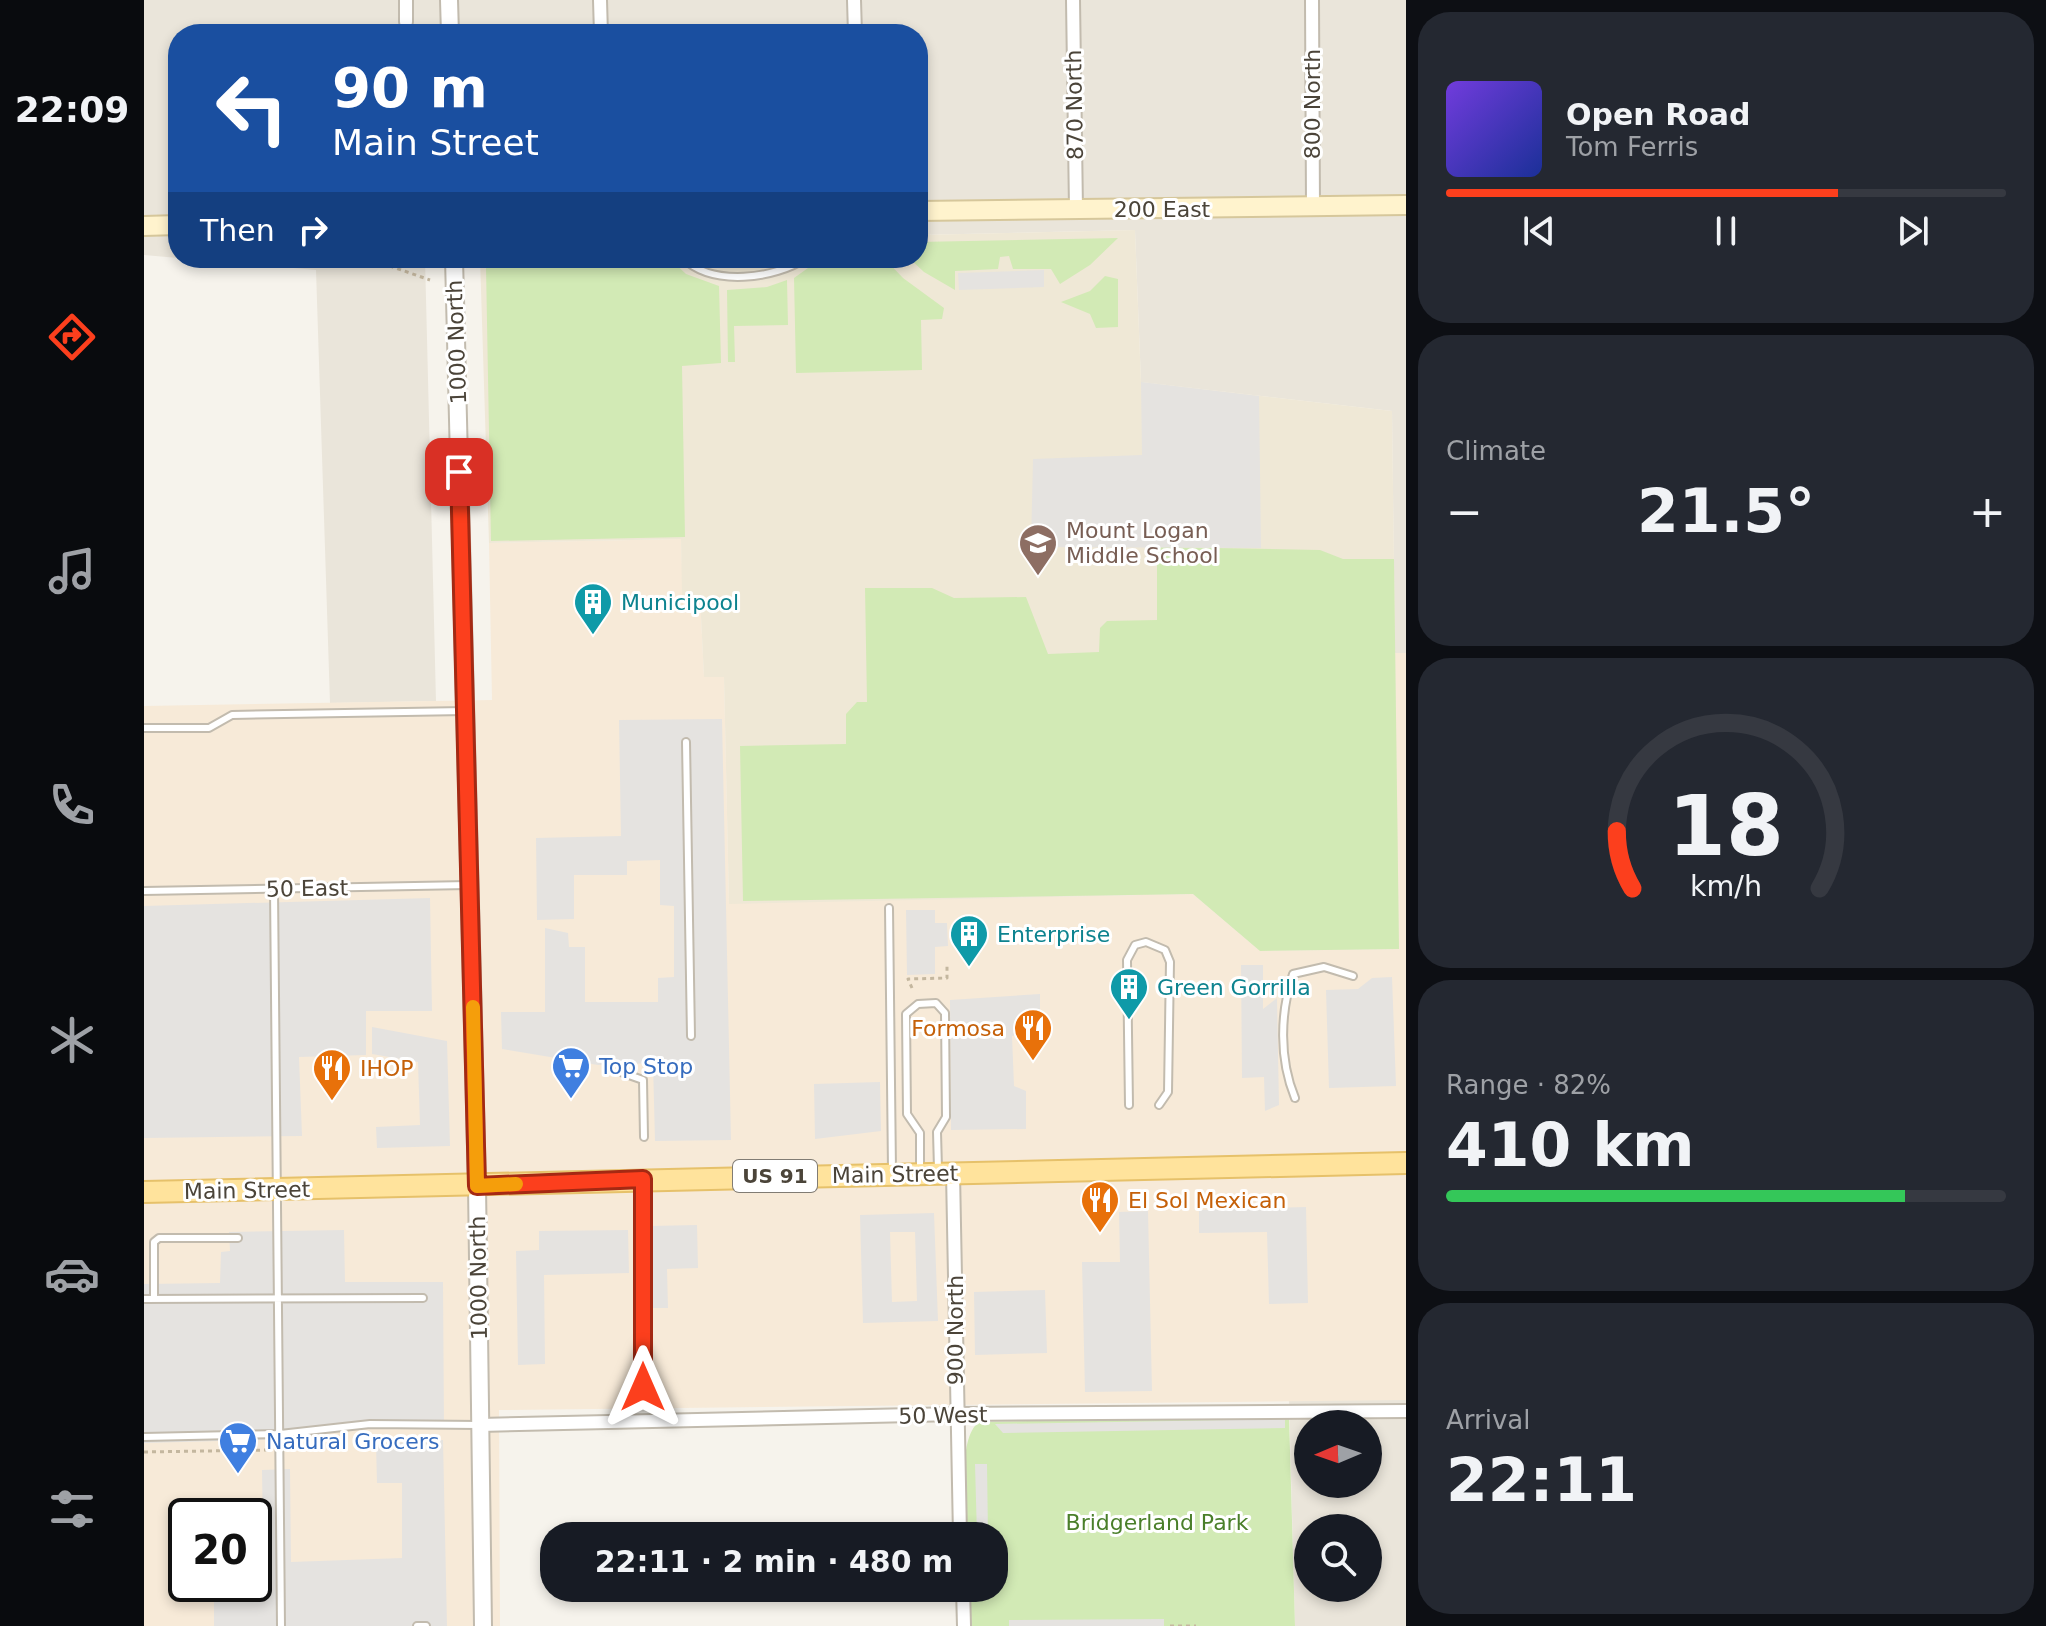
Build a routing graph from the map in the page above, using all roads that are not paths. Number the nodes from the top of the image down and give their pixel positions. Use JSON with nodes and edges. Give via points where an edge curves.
{"nodes":[{"id":1,"x":406,"y":0,"type":"edge"},
{"id":2,"x":449,"y":0,"type":"edge"},
{"id":3,"x":600,"y":0,"type":"edge"},
{"id":4,"x":854,"y":0,"type":"edge"},
{"id":5,"x":1073,"y":0,"type":"edge"},
{"id":6,"x":1312,"y":0,"type":"edge"},
{"id":7,"x":406,"y":22,"type":"dead end"},
{"id":8,"x":450,"y":24,"type":"edge"},
{"id":9,"x":601,"y":24,"type":"edge"},
{"id":10,"x":855,"y":24,"type":"edge"},
{"id":11,"x":1406,"y":205,"type":"edge"},
{"id":12,"x":1313,"y":207,"type":"junction"},
{"id":13,"x":1076,"y":209,"type":"junction"},
{"id":14,"x":928,"y":211,"type":"edge"},
{"id":15,"x":168,"y":225,"type":"edge"},
{"id":16,"x":144,"y":226,"type":"edge"},
{"id":17,"x":454,"y":268,"type":"edge"},
{"id":18,"x":700,"y":268,"type":"edge"},
{"id":19,"x":789,"y":268,"type":"edge"},
{"id":20,"x":466,"y":711,"type":"junction"},
{"id":21,"x":144,"y":728,"type":"edge"},
{"id":22,"x":686,"y":742,"type":"dead end"},
{"id":23,"x":470,"y":885,"type":"junction"},
{"id":24,"x":274,"y":889,"type":"junction"},
{"id":25,"x":144,"y":891,"type":"edge"},
{"id":26,"x":889,"y":908,"type":"dead end"},
{"id":27,"x":1353,"y":976,"type":"dead end"},
{"id":28,"x":691,"y":1036,"type":"dead end"},
{"id":29,"x":623,"y":1073,"type":"dead end"},
{"id":30,"x":1295,"y":1098,"type":"dead end"},
{"id":31,"x":1129,"y":1105,"type":"dead end"},
{"id":32,"x":1159,"y":1105,"type":"dead end"},
{"id":33,"x":644,"y":1137,"type":"dead end"},
{"id":34,"x":1406,"y":1163,"type":"edge"},
{"id":35,"x":937,"y":1173,"type":"junction"},
{"id":36,"x":892,"y":1174,"type":"junction"},
{"id":37,"x":643,"y":1179,"type":"junction"},
{"id":38,"x":477,"y":1186,"type":"junction"},
{"id":39,"x":278,"y":1189,"type":"junction"},
{"id":40,"x":144,"y":1192,"type":"edge"},
{"id":41,"x":238,"y":1238,"type":"dead end"},
{"id":42,"x":279,"y":1298,"type":"junction"},
{"id":43,"x":423,"y":1298,"type":"dead end"},
{"id":44,"x":144,"y":1299,"type":"edge"},
{"id":45,"x":154,"y":1299,"type":"junction"},
{"id":46,"x":643,"y":1387,"type":"dead end"},
{"id":47,"x":1406,"y":1411,"type":"edge"},
{"id":48,"x":956,"y":1414,"type":"junction"},
{"id":49,"x":480,"y":1425,"type":"junction"},
{"id":50,"x":280,"y":1434,"type":"junction"},
{"id":51,"x":144,"y":1437,"type":"edge"},
{"id":52,"x":960,"y":1522,"type":"edge"},
{"id":53,"x":963,"y":1602,"type":"edge"},
{"id":54,"x":281,"y":1626,"type":"edge"},
{"id":55,"x":417,"y":1626,"type":"edge"},
{"id":56,"x":426,"y":1626,"type":"edge"},
{"id":57,"x":483,"y":1626,"type":"edge"},
{"id":58,"x":964,"y":1626,"type":"edge"}],
"edges":[{"from":1,"to":7,"type":"street"},
{"from":2,"to":8,"type":"street"},
{"from":3,"to":9,"type":"street"},
{"from":4,"to":10,"type":"street"},
{"from":5,"to":13,"type":"street","name":"870 North"},
{"from":6,"to":12,"type":"street","name":"800 North"},
{"from":11,"to":12,"type":"main road","name":"200 East"},
{"from":12,"to":13,"type":"main road","name":"200 East"},
{"from":13,"to":14,"type":"main road","name":"200 East"},
{"from":15,"to":16,"type":"main road"},
{"from":17,"to":20,"type":"street","name":"1000 North"},
{"from":18,"to":19,"type":"lane","via":[[750,276]]},
{"from":20,"to":21,"type":"lane","via":[[232,715],[209,728]]},
{"from":20,"to":23,"type":"street","name":"1000 North"},
{"from":22,"to":28,"type":"lane"},
{"from":23,"to":24,"type":"lane","name":"50 East"},
{"from":23,"to":38,"type":"street","name":"1000 North"},
{"from":24,"to":25,"type":"lane","name":"50 East"},
{"from":24,"to":39,"type":"lane"},
{"from":26,"to":36,"type":"lane"},
{"from":27,"to":30,"type":"lane","via":[[1324,967],[1293,974],[1284,1002],[1285,1075]]},
{"from":29,"to":33,"type":"lane","via":[[643,1080]]},
{"from":31,"to":32,"type":"lane","via":[[1127,960],[1135,945],[1146,942],[1165,950],[1170,962],[1168,1092]]},
{"from":34,"to":35,"type":"main road","name":"Main Street","number":"US 91"},
{"from":35,"to":35,"type":"lane","via":[[937,1132],[946,1117],[945,1013],[936,1003],[911,1007],[906,1014],[907,1114]]},
{"from":35,"to":36,"type":"main road","name":"Main Street","number":"US 91"},
{"from":35,"to":48,"type":"street","name":"900 North"},
{"from":36,"to":37,"type":"main road","name":"Main Street","number":"US 91"},
{"from":37,"to":38,"type":"main road","name":"Main Street","number":"US 91"},
{"from":37,"to":46,"type":"lane"},
{"from":38,"to":39,"type":"main road","name":"Main Street","number":"US 91"},
{"from":38,"to":49,"type":"street","name":"1000 North"},
{"from":39,"to":40,"type":"main road","name":"Main Street","number":"US 91"},
{"from":39,"to":42,"type":"lane"},
{"from":41,"to":45,"type":"lane","via":[[159,1238],[153,1248]]},
{"from":42,"to":43,"type":"lane"},
{"from":42,"to":45,"type":"lane"},
{"from":42,"to":50,"type":"lane"},
{"from":44,"to":45,"type":"lane"},
{"from":47,"to":48,"type":"street","name":"50 West"},
{"from":48,"to":49,"type":"street","name":"50 West"},
{"from":48,"to":52,"type":"street","name":"900 North"},
{"from":49,"to":50,"type":"lane","via":[[370,1424]]},
{"from":49,"to":57,"type":"street","name":"1000 North"},
{"from":50,"to":51,"type":"lane"},
{"from":50,"to":54,"type":"lane"},
{"from":53,"to":58,"type":"street"},
{"from":55,"to":56,"type":"lane"}]}
